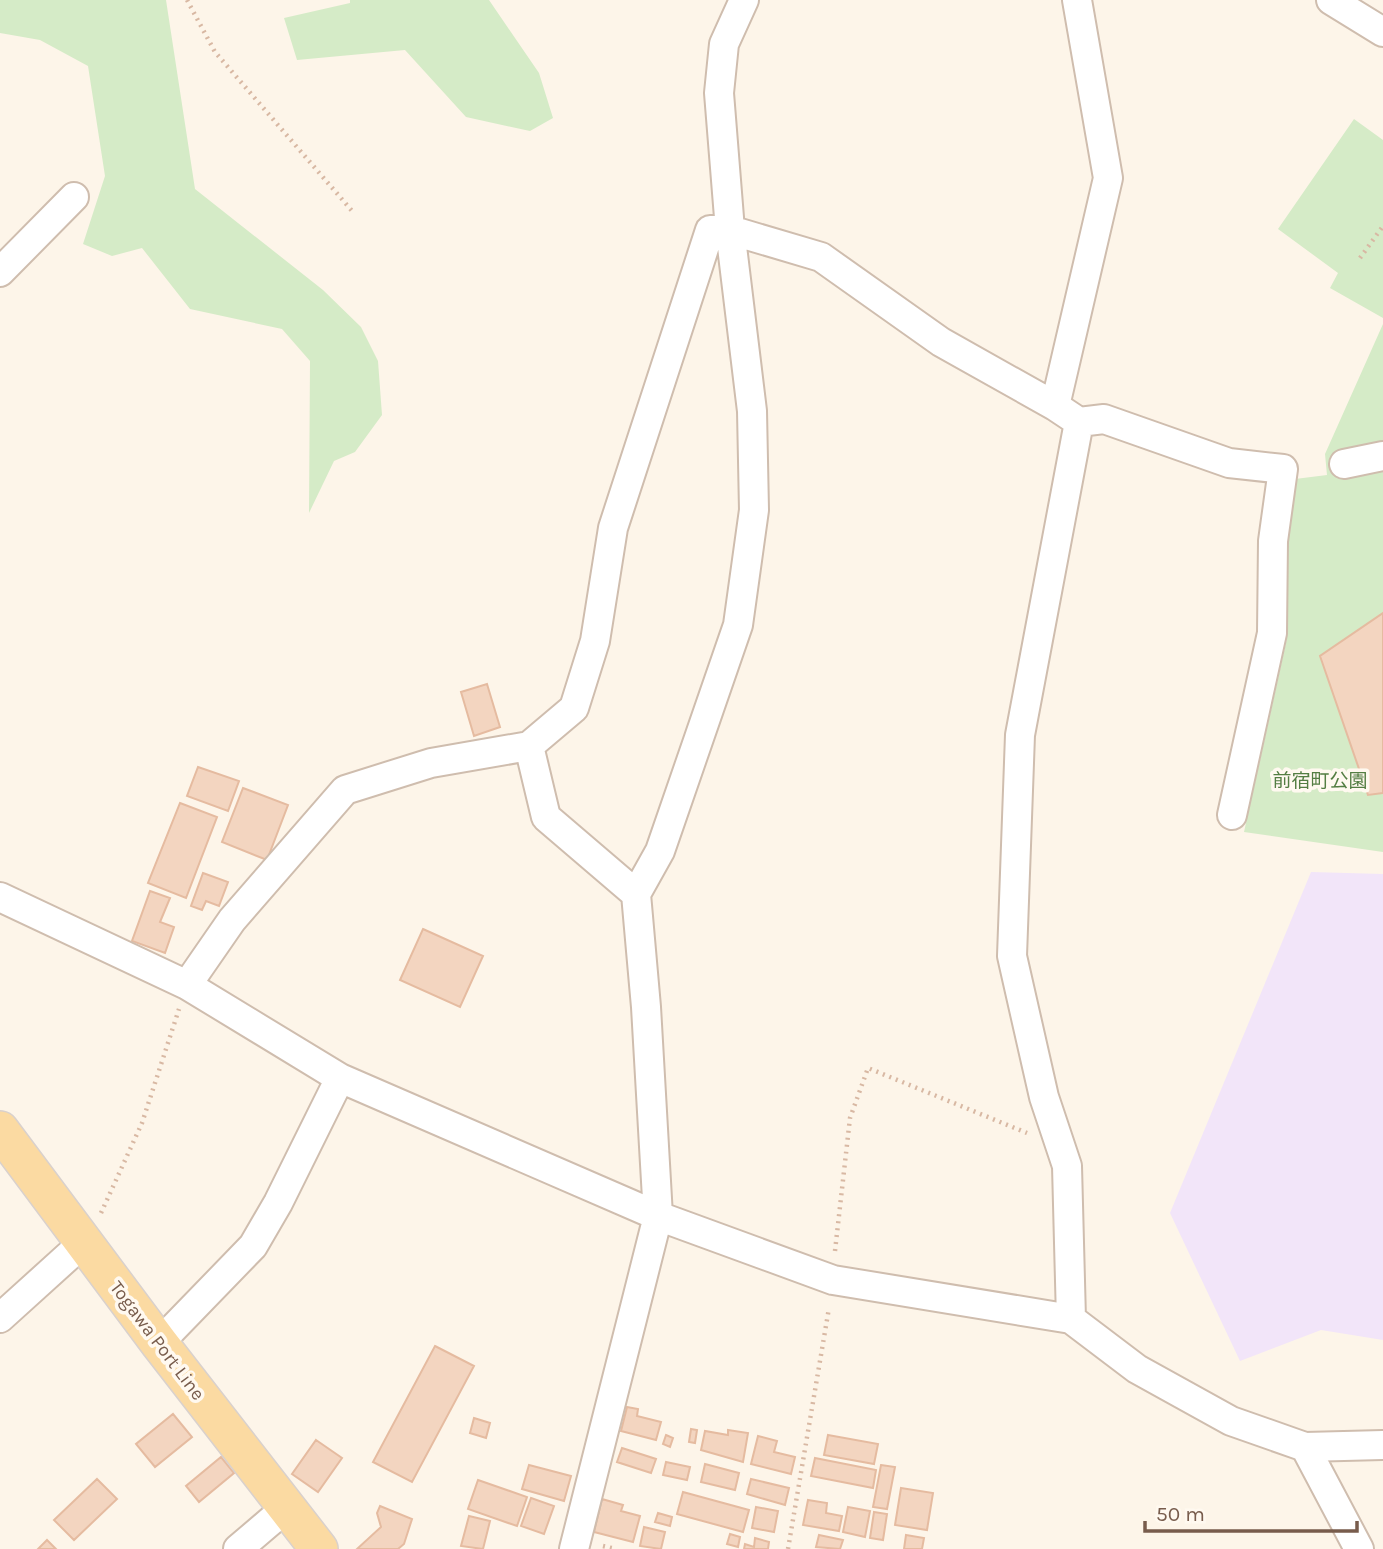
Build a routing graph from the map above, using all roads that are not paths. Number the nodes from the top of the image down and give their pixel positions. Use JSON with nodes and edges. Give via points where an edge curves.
{"nodes":[{"id":1,"x":744,"y":0,"type":"edge"},
{"id":2,"x":1077,"y":0,"type":"edge"},
{"id":3,"x":1331,"y":0,"type":"edge"},
{"id":4,"x":1383,"y":32,"type":"edge"},
{"id":5,"x":74,"y":197,"type":"dead end"},
{"id":6,"x":730,"y":230,"type":"junction"},
{"id":7,"x":0,"y":272,"type":"edge"},
{"id":8,"x":1055,"y":406,"type":"junction"},
{"id":9,"x":1079,"y":422,"type":"junction"},
{"id":10,"x":1383,"y":456,"type":"edge"},
{"id":11,"x":1344,"y":464,"type":"dead end"},
{"id":12,"x":529,"y":746,"type":"junction"},
{"id":13,"x":1232,"y":815,"type":"dead end"},
{"id":14,"x":636,"y":894,"type":"junction"},
{"id":15,"x":0,"y":897,"type":"edge"},
{"id":16,"x":187,"y":985,"type":"junction"},
{"id":17,"x":340,"y":1077,"type":"junction"},
{"id":18,"x":0,"y":1130,"type":"edge"},
{"id":19,"x":658,"y":1216,"type":"junction"},
{"id":20,"x":84,"y":1241,"type":"junction"},
{"id":21,"x":0,"y":1318,"type":"edge"},
{"id":22,"x":1072,"y":1319,"type":"junction"},
{"id":23,"x":159,"y":1343,"type":"junction"},
{"id":24,"x":1383,"y":1445,"type":"edge"},
{"id":25,"x":1305,"y":1447,"type":"junction"},
{"id":26,"x":286,"y":1508,"type":"junction"},
{"id":27,"x":238,"y":1549,"type":"edge"},
{"id":28,"x":318,"y":1549,"type":"edge"},
{"id":29,"x":574,"y":1549,"type":"edge"},
{"id":30,"x":1359,"y":1549,"type":"edge"}],
"edges":[{"from":1,"to":6,"type":"street","via":[[724,44],[719,93]]},
{"from":2,"to":8,"type":"street","via":[[1108,178]]},
{"from":3,"to":4,"type":"street"},
{"from":5,"to":7,"type":"street"},
{"from":6,"to":8,"type":"street","via":[[821,257],[941,342]]},
{"from":6,"to":12,"type":"street","via":[[710,230],[613,528],[595,641],[573,708]]},
{"from":6,"to":14,"type":"street","via":[[752,411],[754,510],[738,625],[660,851]]},
{"from":8,"to":9,"type":"street"},
{"from":9,"to":13,"type":"street","via":[[1104,419],[1229,463],[1283,469],[1273,541],[1272,634]]},
{"from":9,"to":22,"type":"street","via":[[1020,735],[1012,956],[1044,1097],[1067,1166]]},
{"from":10,"to":11,"type":"street"},
{"from":12,"to":14,"type":"street","via":[[546,817]]},
{"from":12,"to":16,"type":"street","via":[[431,763],[345,790],[232,920]]},
{"from":14,"to":19,"type":"street"},
{"from":15,"to":16,"type":"street"},
{"from":16,"to":17,"type":"street"},
{"from":17,"to":19,"type":"street"},
{"from":17,"to":23,"type":"street","via":[[253,1246]]},
{"from":18,"to":20,"type":"main road","name":"Togawa Port Line"},
{"from":19,"to":22,"type":"street","via":[[833,1280]]},
{"from":19,"to":29,"type":"street"},
{"from":20,"to":21,"type":"street"},
{"from":20,"to":23,"type":"main road","name":"Togawa Port Line"},
{"from":22,"to":25,"type":"street","via":[[1164,1385],[1231,1421]]},
{"from":23,"to":26,"type":"main road","name":"Togawa Port Line"},
{"from":24,"to":25,"type":"street"},
{"from":25,"to":30,"type":"street"},
{"from":26,"to":27,"type":"street"},
{"from":26,"to":28,"type":"main road","name":"Togawa Port Line"}]}
